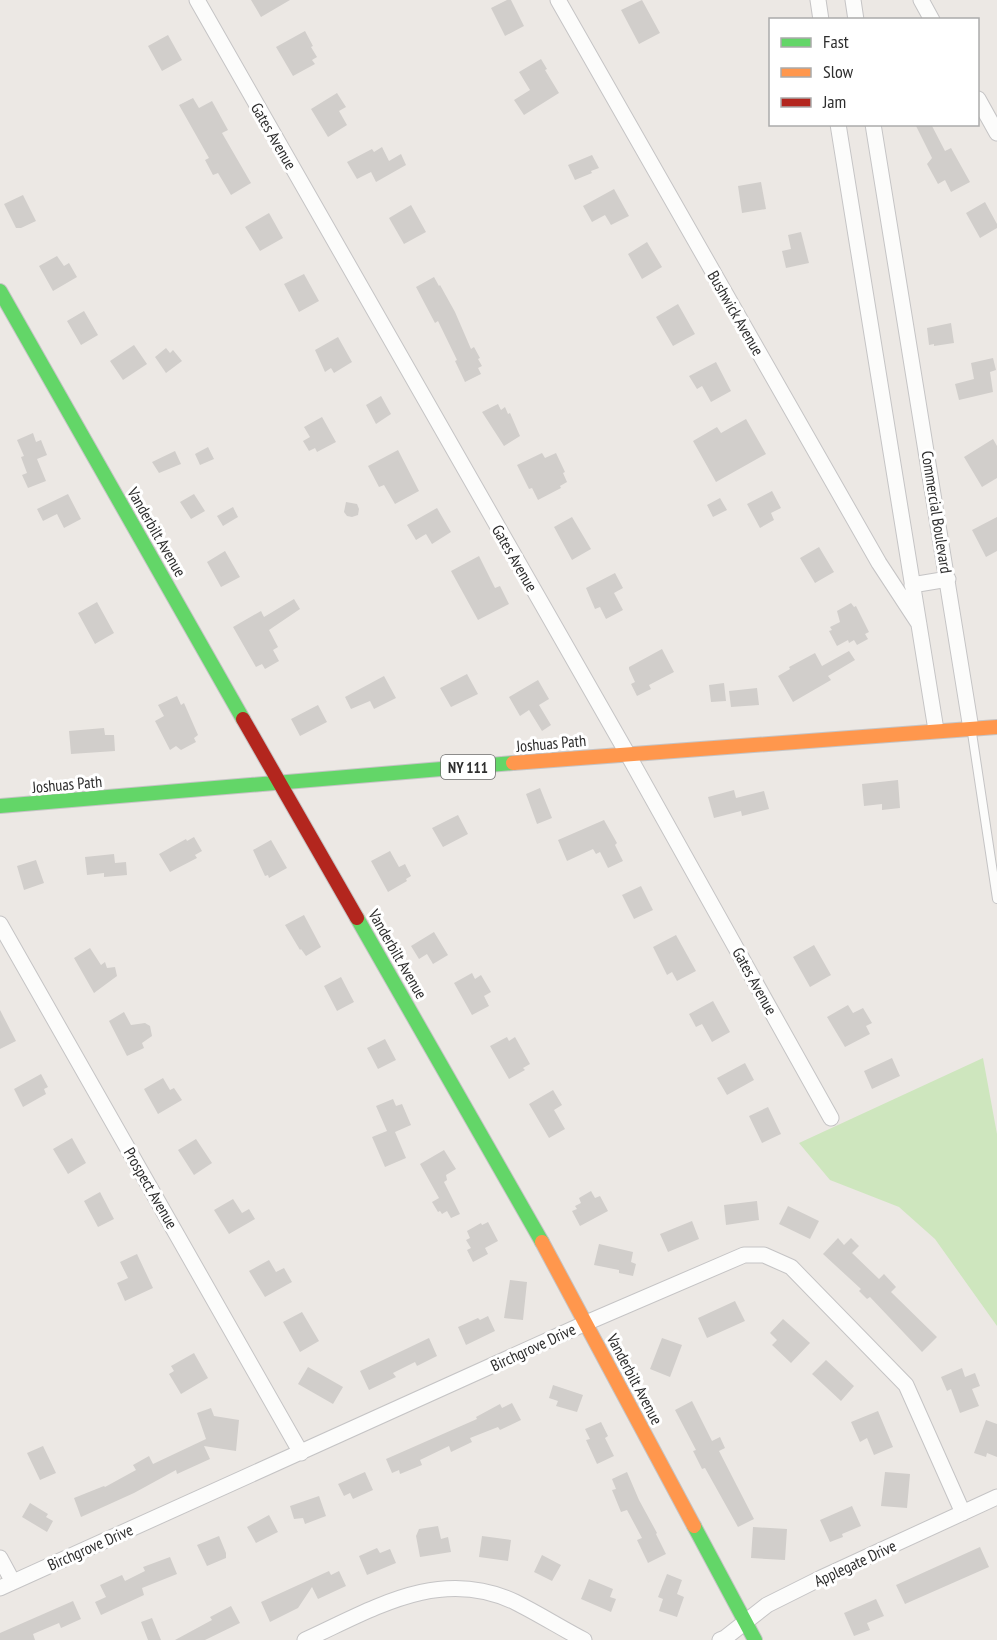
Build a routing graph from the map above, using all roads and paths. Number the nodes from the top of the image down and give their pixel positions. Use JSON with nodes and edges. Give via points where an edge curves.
{"nodes":[{"id":1,"x":196,"y":0,"type":"edge"},
{"id":2,"x":558,"y":0,"type":"edge"},
{"id":3,"x":818,"y":0,"type":"edge"},
{"id":4,"x":853,"y":0,"type":"edge"},
{"id":5,"x":921,"y":0,"type":"edge"},
{"id":6,"x":821,"y":18,"type":"edge"},
{"id":7,"x":856,"y":18,"type":"edge"},
{"id":8,"x":931,"y":18,"type":"edge"},
{"id":9,"x":979,"y":101,"type":"edge"},
{"id":10,"x":838,"y":126,"type":"edge"},
{"id":11,"x":873,"y":126,"type":"edge"},
{"id":12,"x":997,"y":133,"type":"edge"},
{"id":13,"x":0,"y":291,"type":"edge"},
{"id":14,"x":948,"y":579,"type":"junction"},
{"id":15,"x":912,"y":585,"type":"junction"},
{"id":16,"x":919,"y":624,"type":"junction"},
{"id":17,"x":997,"y":727,"type":"edge"},
{"id":18,"x":971,"y":729,"type":"junction"},
{"id":19,"x":936,"y":730,"type":"junction"},
{"id":20,"x":627,"y":753,"type":"junction"},
{"id":21,"x":282,"y":783,"type":"junction"},
{"id":22,"x":0,"y":806,"type":"edge"},
{"id":23,"x":997,"y":899,"type":"edge"},
{"id":24,"x":0,"y":924,"type":"edge"},
{"id":25,"x":831,"y":1118,"type":"dead end"},
{"id":26,"x":586,"y":1323,"type":"junction"},
{"id":27,"x":301,"y":1453,"type":"junction"},
{"id":28,"x":997,"y":1497,"type":"edge"},
{"id":29,"x":963,"y":1513,"type":"junction"},
{"id":30,"x":0,"y":1558,"type":"edge"},
{"id":31,"x":7,"y":1585,"type":"edge"},
{"id":32,"x":746,"y":1622,"type":"junction"},
{"id":33,"x":305,"y":1640,"type":"edge"},
{"id":34,"x":584,"y":1640,"type":"edge"},
{"id":35,"x":720,"y":1640,"type":"edge"},
{"id":36,"x":755,"y":1640,"type":"edge"}],
"edges":[{"from":1,"to":20,"type":"street","name":"Gates Avenue"},
{"from":2,"to":16,"type":"street","name":"Bushwick Avenue","via":[[879,563]]},
{"from":3,"to":6,"type":"street"},
{"from":4,"to":7,"type":"street"},
{"from":5,"to":8,"type":"street"},
{"from":9,"to":12,"type":"street"},
{"from":10,"to":15,"type":"street"},
{"from":11,"to":14,"type":"street","name":"Commercial Boulevard"},
{"from":13,"to":21,"type":"street","name":"Vanderbilt Avenue"},
{"from":14,"to":15,"type":"street"},
{"from":14,"to":18,"type":"street","name":"Commercial Boulevard"},
{"from":15,"to":16,"type":"street"},
{"from":16,"to":19,"type":"street"},
{"from":17,"to":18,"type":"street","name":"Joshuas Path","number":"NY 111"},
{"from":18,"to":19,"type":"street","name":"Joshuas Path","number":"NY 111"},
{"from":18,"to":23,"type":"lane","name":"Commercial Boulevard"},
{"from":19,"to":20,"type":"street","name":"Joshuas Path","number":"NY 111"},
{"from":20,"to":21,"type":"street","name":"Joshuas Path","number":"NY 111"},
{"from":20,"to":25,"type":"street","name":"Gates Avenue"},
{"from":21,"to":22,"type":"street","name":"Joshuas Path","number":"NY 111"},
{"from":21,"to":26,"type":"street","name":"Vanderbilt Avenue"},
{"from":24,"to":27,"type":"street","name":"Prospect Avenue"},
{"from":26,"to":27,"type":"street","name":"Birchgrove Drive"},
{"from":26,"to":29,"type":"street","name":"Birchgrove Drive","via":[[744,1255],[764,1255],[791,1267],[906,1385]]},
{"from":26,"to":32,"type":"street","name":"Vanderbilt Avenue"},
{"from":27,"to":31,"type":"street","name":"Birchgrove Drive"},
{"from":28,"to":29,"type":"street","name":"Applegate Drive"},
{"from":29,"to":32,"type":"street","name":"Applegate Drive","via":[[767,1605]]},
{"from":30,"to":31,"type":"street"},
{"from":32,"to":35,"type":"street","name":"Applegate Drive"},
{"from":32,"to":36,"type":"street","name":"Vanderbilt Avenue"},
{"from":33,"to":34,"type":"street","via":[[393,1600],[423,1590],[454,1588],[514,1601]]}]}
